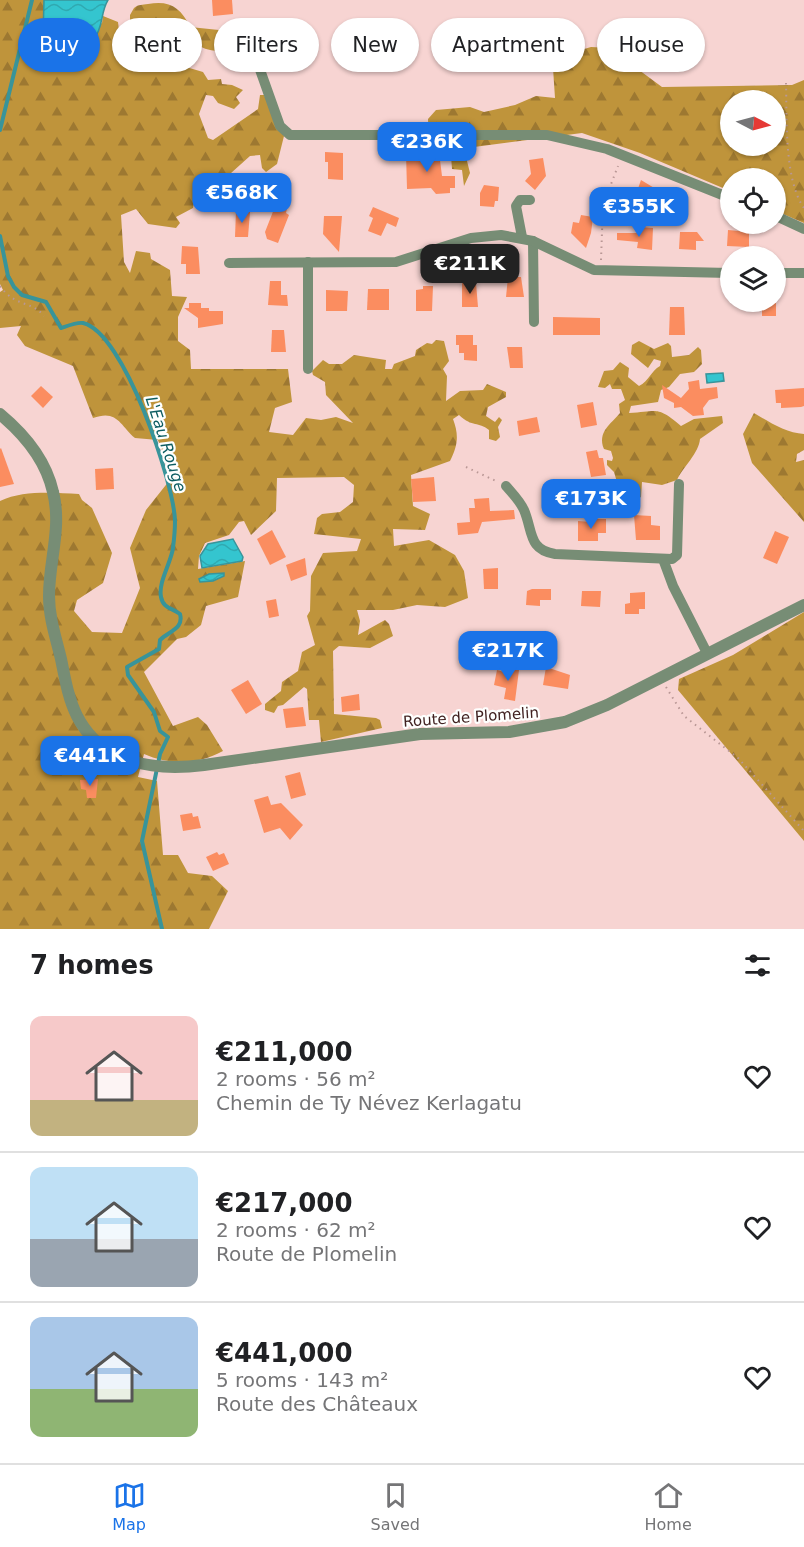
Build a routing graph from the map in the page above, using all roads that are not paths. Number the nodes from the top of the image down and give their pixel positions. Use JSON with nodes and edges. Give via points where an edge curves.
{"nodes":[{"id":1,"x":261,"y":72,"type":"edge"},
{"id":2,"x":720,"y":194,"type":"edge"},
{"id":3,"x":530,"y":200,"type":"dead end"},
{"id":4,"x":786,"y":221,"type":"edge"},
{"id":5,"x":804,"y":229,"type":"edge"},
{"id":6,"x":522,"y":237,"type":"junction"},
{"id":7,"x":533,"y":241,"type":"junction"},
{"id":8,"x":229,"y":262,"type":"dead end"},
{"id":9,"x":308,"y":262,"type":"junction"},
{"id":10,"x":720,"y":273,"type":"edge"},
{"id":11,"x":786,"y":273,"type":"edge"},
{"id":12,"x":804,"y":273,"type":"edge"},
{"id":13,"x":534,"y":322,"type":"dead end"},
{"id":14,"x":308,"y":369,"type":"dead end"},
{"id":15,"x":0,"y":414,"type":"edge"},
{"id":16,"x":680,"y":484,"type":"dead end"},
{"id":17,"x":506,"y":486,"type":"road end"},
{"id":18,"x":663,"y":559,"type":"junction"},
{"id":19,"x":804,"y":605,"type":"edge"},
{"id":20,"x":707,"y":653,"type":"junction"}],
"edges":[{"from":1,"to":2,"type":"street","via":[[280,126],[290,135],[547,135],[622,155]]},
{"from":3,"to":6,"type":"street","via":[[520,200],[516,206]]},
{"from":4,"to":5,"type":"street"},
{"from":6,"to":7,"type":"street"},
{"from":6,"to":9,"type":"street","via":[[481,235],[396,262]]},
{"from":7,"to":10,"type":"street","via":[[600,271]]},
{"from":7,"to":13,"type":"street"},
{"from":8,"to":9,"type":"street"},
{"from":9,"to":14,"type":"street"},
{"from":11,"to":12,"type":"street"},
{"from":15,"to":20,"type":"street","name":"Route de Plomelin","via":[[36,454],[53,493],[56,534],[50,613],[72,705],[83,725],[106,747],[128,760],[155,768],[204,765],[420,734],[535,728],[591,712]]},
{"from":16,"to":18,"type":"street","via":[[677,555]]},
{"from":17,"to":18,"type":"street","via":[[524,509],[531,539],[543,551]]},
{"from":18,"to":20,"type":"street"},
{"from":19,"to":20,"type":"street","name":"Route de Plomelin"}]}
